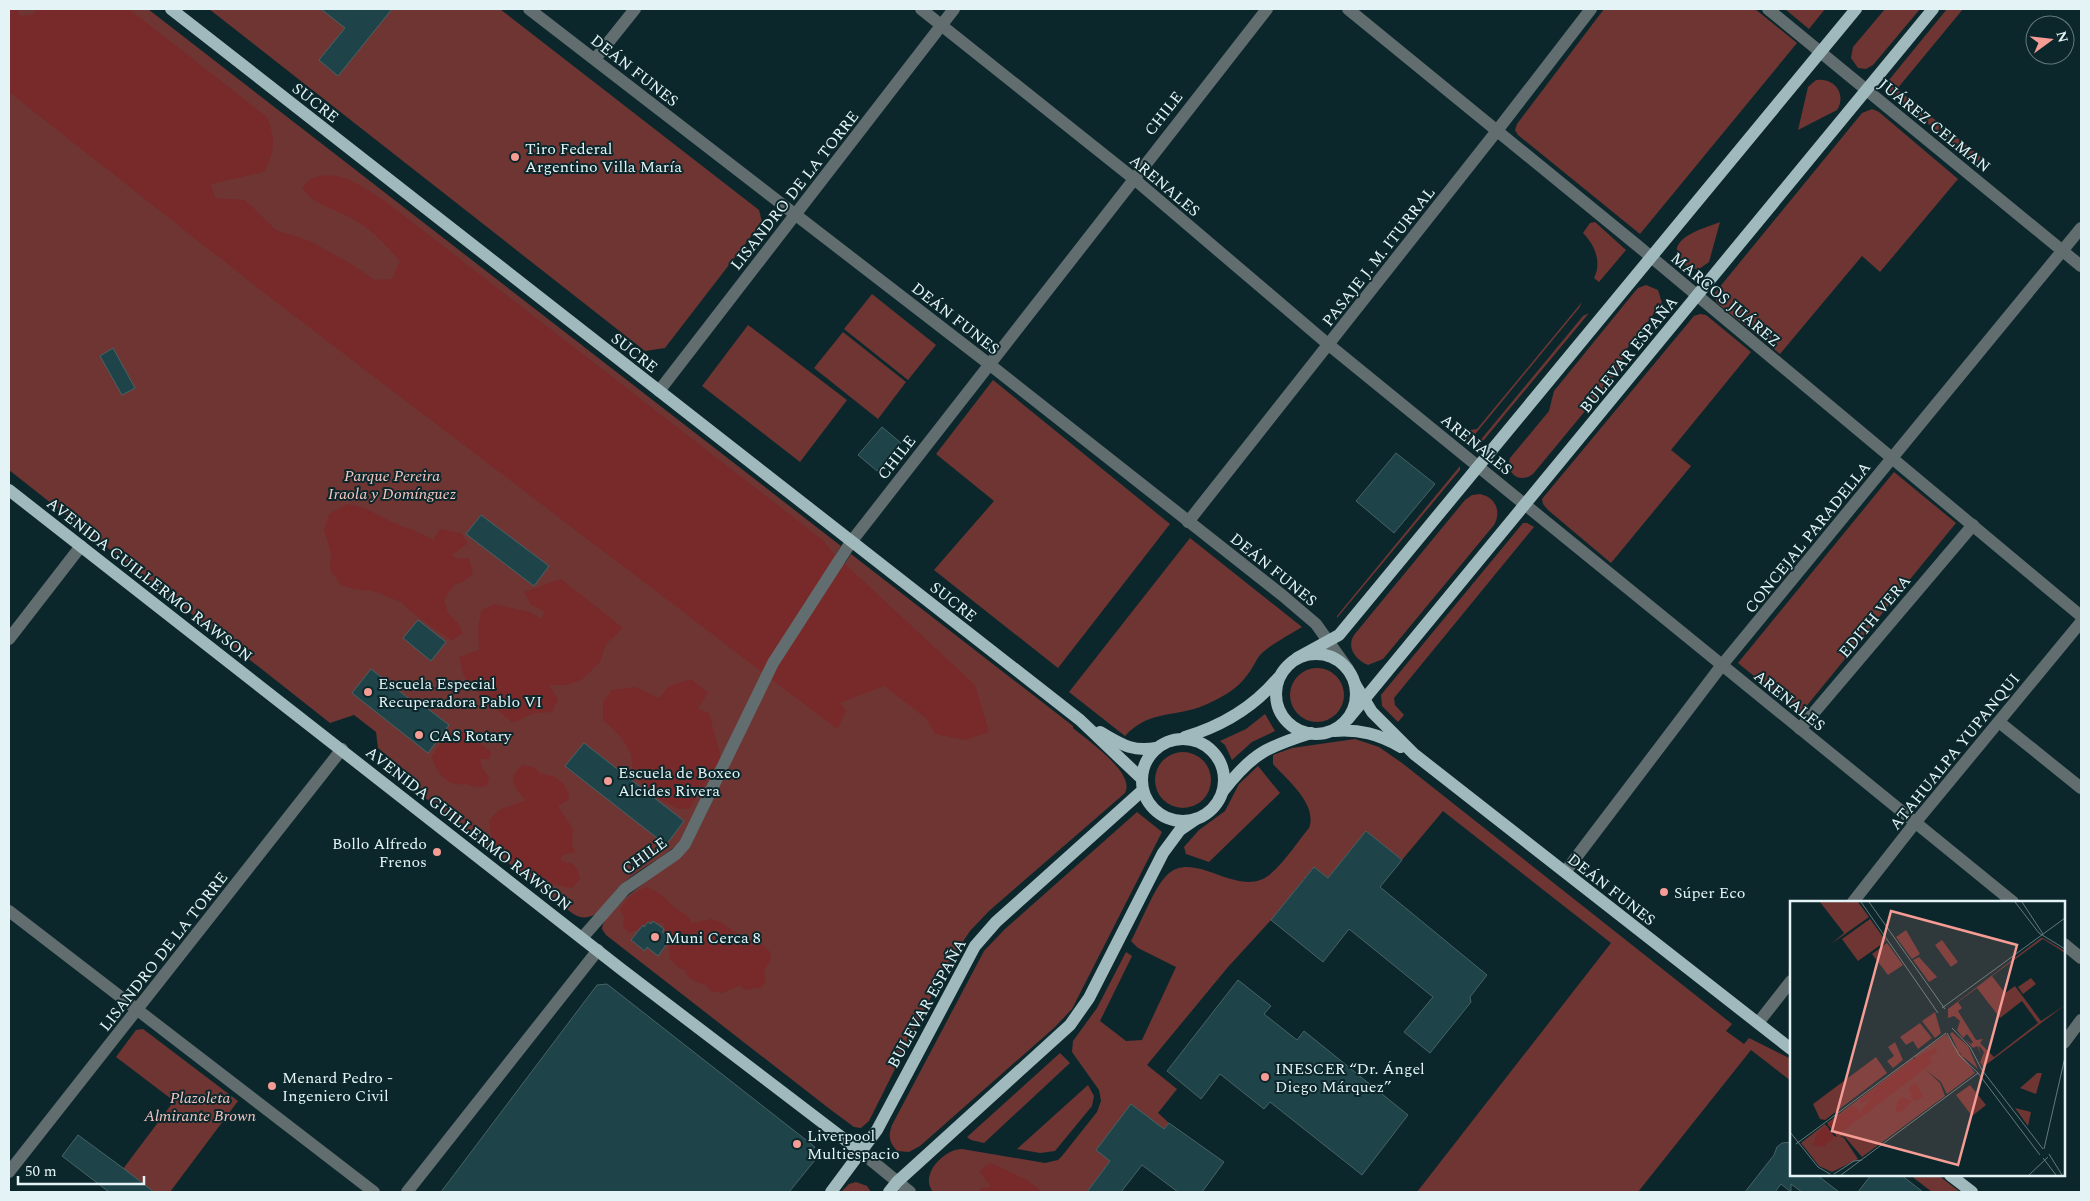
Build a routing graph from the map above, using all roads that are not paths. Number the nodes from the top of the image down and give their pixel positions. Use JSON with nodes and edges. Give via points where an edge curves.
{"nodes":[{"id":1,"x":171,"y":9,"type":"edge"},
{"id":2,"x":529,"y":9,"type":"edge"},
{"id":3,"x":634,"y":9,"type":"edge"},
{"id":4,"x":921,"y":9,"type":"edge"},
{"id":5,"x":954,"y":9,"type":"edge"},
{"id":6,"x":1266,"y":9,"type":"edge"},
{"id":7,"x":1348,"y":9,"type":"edge"},
{"id":8,"x":1591,"y":9,"type":"edge"},
{"id":9,"x":1768,"y":9,"type":"edge"},
{"id":10,"x":1856,"y":9,"type":"edge"},
{"id":11,"x":1933,"y":9,"type":"edge"},
{"id":12,"x":941,"y":25,"type":"junction"},
{"id":13,"x":1820,"y":51,"type":"junction"},
{"id":14,"x":595,"y":59,"type":"junction"},
{"id":15,"x":1866,"y":90,"type":"junction"},
{"id":16,"x":1496,"y":132,"type":"junction"},
{"id":17,"x":1133,"y":178,"type":"junction"},
{"id":18,"x":796,"y":215,"type":"junction"},
{"id":19,"x":2081,"y":228,"type":"edge"},
{"id":20,"x":2062,"y":251,"type":"junction"},
{"id":21,"x":1650,"y":257,"type":"junction"},
{"id":22,"x":2081,"y":266,"type":"edge"},
{"id":23,"x":1696,"y":296,"type":"junction"},
{"id":24,"x":1329,"y":344,"type":"junction"},
{"id":25,"x":989,"y":364,"type":"junction"},
{"id":26,"x":659,"y":391,"type":"junction"},
{"id":27,"x":1892,"y":458,"type":"junction"},
{"id":28,"x":1478,"y":466,"type":"junction"},
{"id":29,"x":9,"y":490,"type":"edge"},
{"id":30,"x":1525,"y":504,"type":"junction"},
{"id":31,"x":1188,"y":522,"type":"junction"},
{"id":32,"x":1973,"y":525,"type":"junction"},
{"id":33,"x":851,"y":542,"type":"junction"},
{"id":34,"x":81,"y":546,"type":"junction"},
{"id":35,"x":2081,"y":616,"type":"edge"},
{"id":36,"x":2081,"y":622,"type":"edge"},
{"id":37,"x":9,"y":639,"type":"edge"},
{"id":38,"x":1330,"y":641,"type":"junction"},
{"id":39,"x":1297,"y":658,"type":"junction"},
{"id":40,"x":1722,"y":665,"type":"junction"},
{"id":41,"x":1348,"y":669,"type":"junction"},
{"id":42,"x":1281,"y":674,"type":"junction"},
{"id":43,"x":1355,"y":684,"type":"junction"},
{"id":44,"x":1364,"y":701,"type":"junction"},
{"id":45,"x":1348,"y":719,"type":"junction"},
{"id":46,"x":1080,"y":720,"type":"junction"},
{"id":47,"x":1999,"y":722,"type":"junction"},
{"id":48,"x":1800,"y":729,"type":"junction"},
{"id":49,"x":1330,"y":731,"type":"junction"},
{"id":50,"x":1311,"y":734,"type":"junction"},
{"id":51,"x":1181,"y":739,"type":"junction"},
{"id":52,"x":1156,"y":748,"type":"junction"},
{"id":53,"x":342,"y":749,"type":"junction"},
{"id":54,"x":1414,"y":754,"type":"junction"},
{"id":55,"x":1142,"y":785,"type":"junction"},
{"id":56,"x":2081,"y":788,"type":"edge"},
{"id":57,"x":1222,"y":791,"type":"junction"},
{"id":58,"x":1196,"y":819,"type":"junction"},
{"id":59,"x":1915,"y":823,"type":"junction"},
{"id":60,"x":1565,"y":872,"type":"junction"},
{"id":61,"x":1854,"y":901,"type":"edge"},
{"id":62,"x":2012,"y":901,"type":"edge"},
{"id":63,"x":9,"y":911,"type":"edge"},
{"id":64,"x":582,"y":938,"type":"junction"},
{"id":65,"x":2065,"y":945,"type":"edge"},
{"id":66,"x":598,"y":950,"type":"junction"},
{"id":67,"x":2081,"y":958,"type":"edge"},
{"id":68,"x":1790,"y":982,"type":"edge"},
{"id":69,"x":137,"y":1011,"type":"junction"},
{"id":70,"x":2081,"y":1020,"type":"edge"},
{"id":71,"x":1758,"y":1023,"type":"junction"},
{"id":72,"x":2065,"y":1042,"type":"edge"},
{"id":73,"x":1790,"y":1048,"type":"edge"},
{"id":74,"x":861,"y":1152,"type":"junction"},
{"id":75,"x":9,"y":1172,"type":"edge"},
{"id":76,"x":1956,"y":1177,"type":"edge"},
{"id":77,"x":893,"y":1187,"type":"edge"},
{"id":78,"x":374,"y":1192,"type":"edge"},
{"id":79,"x":407,"y":1192,"type":"edge"},
{"id":80,"x":830,"y":1192,"type":"edge"},
{"id":81,"x":910,"y":1192,"type":"edge"},
{"id":82,"x":1972,"y":1192,"type":"edge"}],
"edges":[{"from":1,"to":26,"type":"main road","name":"SUCRE"},
{"from":2,"to":14,"type":"street","name":"DEÁN FUNES"},
{"from":3,"to":14,"type":"street"},
{"from":4,"to":12,"type":"street","name":"ARENALES"},
{"from":5,"to":12,"type":"street","name":"LISANDRO DE LA TORRE"},
{"from":6,"to":17,"type":"street","name":"CHILE"},
{"from":7,"to":16,"type":"street","name":"MARCOS JUÁREZ"},
{"from":8,"to":16,"type":"street","name":"PASAJE J. M. ITURRAL"},
{"from":9,"to":13,"type":"street","name":"JUÁREZ CELMAN"},
{"from":10,"to":13,"type":"main road"},
{"from":11,"to":15,"type":"main road","name":"BULEVAR ESPAÑA"},
{"from":12,"to":17,"type":"street","name":"ARENALES"},
{"from":12,"to":18,"type":"street","name":"LISANDRO DE LA TORRE"},
{"from":13,"to":15,"type":"street","name":"JUÁREZ CELMAN"},
{"from":13,"to":21,"type":"main road"},
{"from":14,"to":18,"type":"street","name":"DEÁN FUNES"},
{"from":15,"to":20,"type":"street","name":"JUÁREZ CELMAN"},
{"from":15,"to":23,"type":"main road","name":"BULEVAR ESPAÑA"},
{"from":16,"to":21,"type":"street","name":"MARCOS JUÁREZ"},
{"from":16,"to":24,"type":"street","name":"PASAJE J. M. ITURRAL"},
{"from":17,"to":24,"type":"street","name":"ARENALES"},
{"from":17,"to":25,"type":"street","name":"CHILE"},
{"from":18,"to":25,"type":"street","name":"DEÁN FUNES"},
{"from":18,"to":26,"type":"street","name":"LISANDRO DE LA TORRE"},
{"from":19,"to":20,"type":"street","name":"CONCEJAL PARADELLA"},
{"from":20,"to":22,"type":"street","name":"JUÁREZ CELMAN"},
{"from":20,"to":27,"type":"street","name":"CONCEJAL PARADELLA"},
{"from":21,"to":23,"type":"street","name":"MARCOS JUÁREZ"},
{"from":21,"to":28,"type":"main road"},
{"from":23,"to":27,"type":"street","name":"MARCOS JUÁREZ"},
{"from":23,"to":30,"type":"main road","name":"BULEVAR ESPAÑA"},
{"from":24,"to":28,"type":"street","name":"ARENALES"},
{"from":24,"to":31,"type":"street","name":"PASAJE J. M. ITURRAL"},
{"from":25,"to":31,"type":"street","name":"DEÁN FUNES"},
{"from":25,"to":33,"type":"street","name":"CHILE"},
{"from":26,"to":33,"type":"main road","name":"SUCRE"},
{"from":27,"to":32,"type":"street","name":"MARCOS JUÁREZ"},
{"from":27,"to":40,"type":"street","name":"CONCEJAL PARADELLA"},
{"from":28,"to":30,"type":"street","name":"ARENALES"},
{"from":28,"to":38,"type":"main road","via":[[1339,635]]},
{"from":29,"to":34,"type":"main road","name":"AVENIDA GUILLERMO RAWSON"},
{"from":30,"to":40,"type":"street","name":"ARENALES"},
{"from":30,"to":44,"type":"main road","name":"BULEVAR ESPAÑA"},
{"from":31,"to":38,"type":"street","name":"DEÁN FUNES","via":[[1282,595],[1316,624]]},
{"from":32,"to":35,"type":"street","name":"MARCOS JUÁREZ"},
{"from":32,"to":48,"type":"street","name":"EDITH VERA"},
{"from":33,"to":46,"type":"main road","name":"SUCRE"},
{"from":33,"to":64,"type":"street","name":"CHILE","via":[[773,663],[685,844],[676,854],[624,889]]},
{"from":34,"to":37,"type":"street"},
{"from":34,"to":53,"type":"main road","name":"AVENIDA GUILLERMO RAWSON"},
{"from":36,"to":47,"type":"street","name":"ATAHUALPA YUPANQUI"},
{"from":38,"to":39,"type":"main road"},
{"from":38,"to":41,"type":"street","name":"DEÁN FUNES"},
{"from":39,"to":41,"type":"main road","via":[[1309,654],[1328,655]]},
{"from":39,"to":42,"type":"main road"},
{"from":40,"to":48,"type":"street","name":"ARENALES"},
{"from":40,"to":60,"type":"street","name":"CONCEJAL PARADELLA"},
{"from":41,"to":43,"type":"main road"},
{"from":42,"to":50,"type":"main road","via":[[1276,693],[1281,712],[1293,726]]},
{"from":42,"to":51,"type":"main road","via":[[1265,694],[1241,712],[1205,731]]},
{"from":43,"to":44,"type":"main road","name":"DEÁN FUNES"},
{"from":43,"to":45,"type":"main road","via":[[1356,702]]},
{"from":44,"to":45,"type":"main road","name":"BULEVAR ESPAÑA"},
{"from":44,"to":54,"type":"main road","name":"DEÁN FUNES"},
{"from":45,"to":49,"type":"main road"},
{"from":46,"to":52,"type":"main road","name":"SUCRE","via":[[1128,748]]},
{"from":46,"to":55,"type":"main road","name":"SUCRE"},
{"from":47,"to":56,"type":"street"},
{"from":47,"to":59,"type":"street","name":"ATAHUALPA YUPANQUI"},
{"from":48,"to":59,"type":"street","name":"ARENALES"},
{"from":49,"to":50,"type":"main road"},
{"from":49,"to":54,"type":"main road","name":"DEÁN FUNES","via":[[1361,730]]},
{"from":50,"to":57,"type":"main road","via":[[1288,740],[1256,755]]},
{"from":51,"to":52,"type":"main road","via":[[1168,741]]},
{"from":51,"to":57,"type":"main road","via":[[1194,740],[1215,754],[1222,766]]},
{"from":52,"to":55,"type":"main road","via":[[1144,767]]},
{"from":53,"to":64,"type":"main road","name":"AVENIDA GUILLERMO RAWSON"},
{"from":53,"to":69,"type":"street","name":"LISANDRO DE LA TORRE"},
{"from":54,"to":60,"type":"main road","name":"DEÁN FUNES"},
{"from":55,"to":58,"type":"main road","via":[[1154,810],[1163,816],[1179,821]]},
{"from":55,"to":74,"type":"main road","name":"BULEVAR ESPAÑA","via":[[974,946],[877,1130]]},
{"from":57,"to":58,"type":"main road","via":[[1208,813]]},
{"from":58,"to":77,"type":"main road","via":[[1180,830],[1163,853],[1089,998],[1070,1026]]},
{"from":59,"to":61,"type":"street","name":"ATAHUALPA YUPANQUI"},
{"from":59,"to":62,"type":"street","name":"ARENALES"},
{"from":60,"to":71,"type":"main road","name":"DEÁN FUNES"},
{"from":63,"to":69,"type":"street"},
{"from":64,"to":66,"type":"main road","name":"AVENIDA GUILLERMO RAWSON"},
{"from":65,"to":67,"type":"street"},
{"from":66,"to":74,"type":"main road","name":"AVENIDA GUILLERMO RAWSON"},
{"from":66,"to":79,"type":"street"},
{"from":68,"to":71,"type":"street"},
{"from":69,"to":75,"type":"street","name":"LISANDRO DE LA TORRE"},
{"from":69,"to":78,"type":"street"},
{"from":70,"to":72,"type":"street"},
{"from":71,"to":73,"type":"main road","name":"DEÁN FUNES"},
{"from":74,"to":77,"type":"street","name":"AVENIDA GUILLERMO RAWSON"},
{"from":74,"to":80,"type":"main road","name":"BULEVAR ESPAÑA"},
{"from":76,"to":82,"type":"main road"},
{"from":77,"to":81,"type":"street","name":"AVENIDA GUILLERMO RAWSON"}]}
